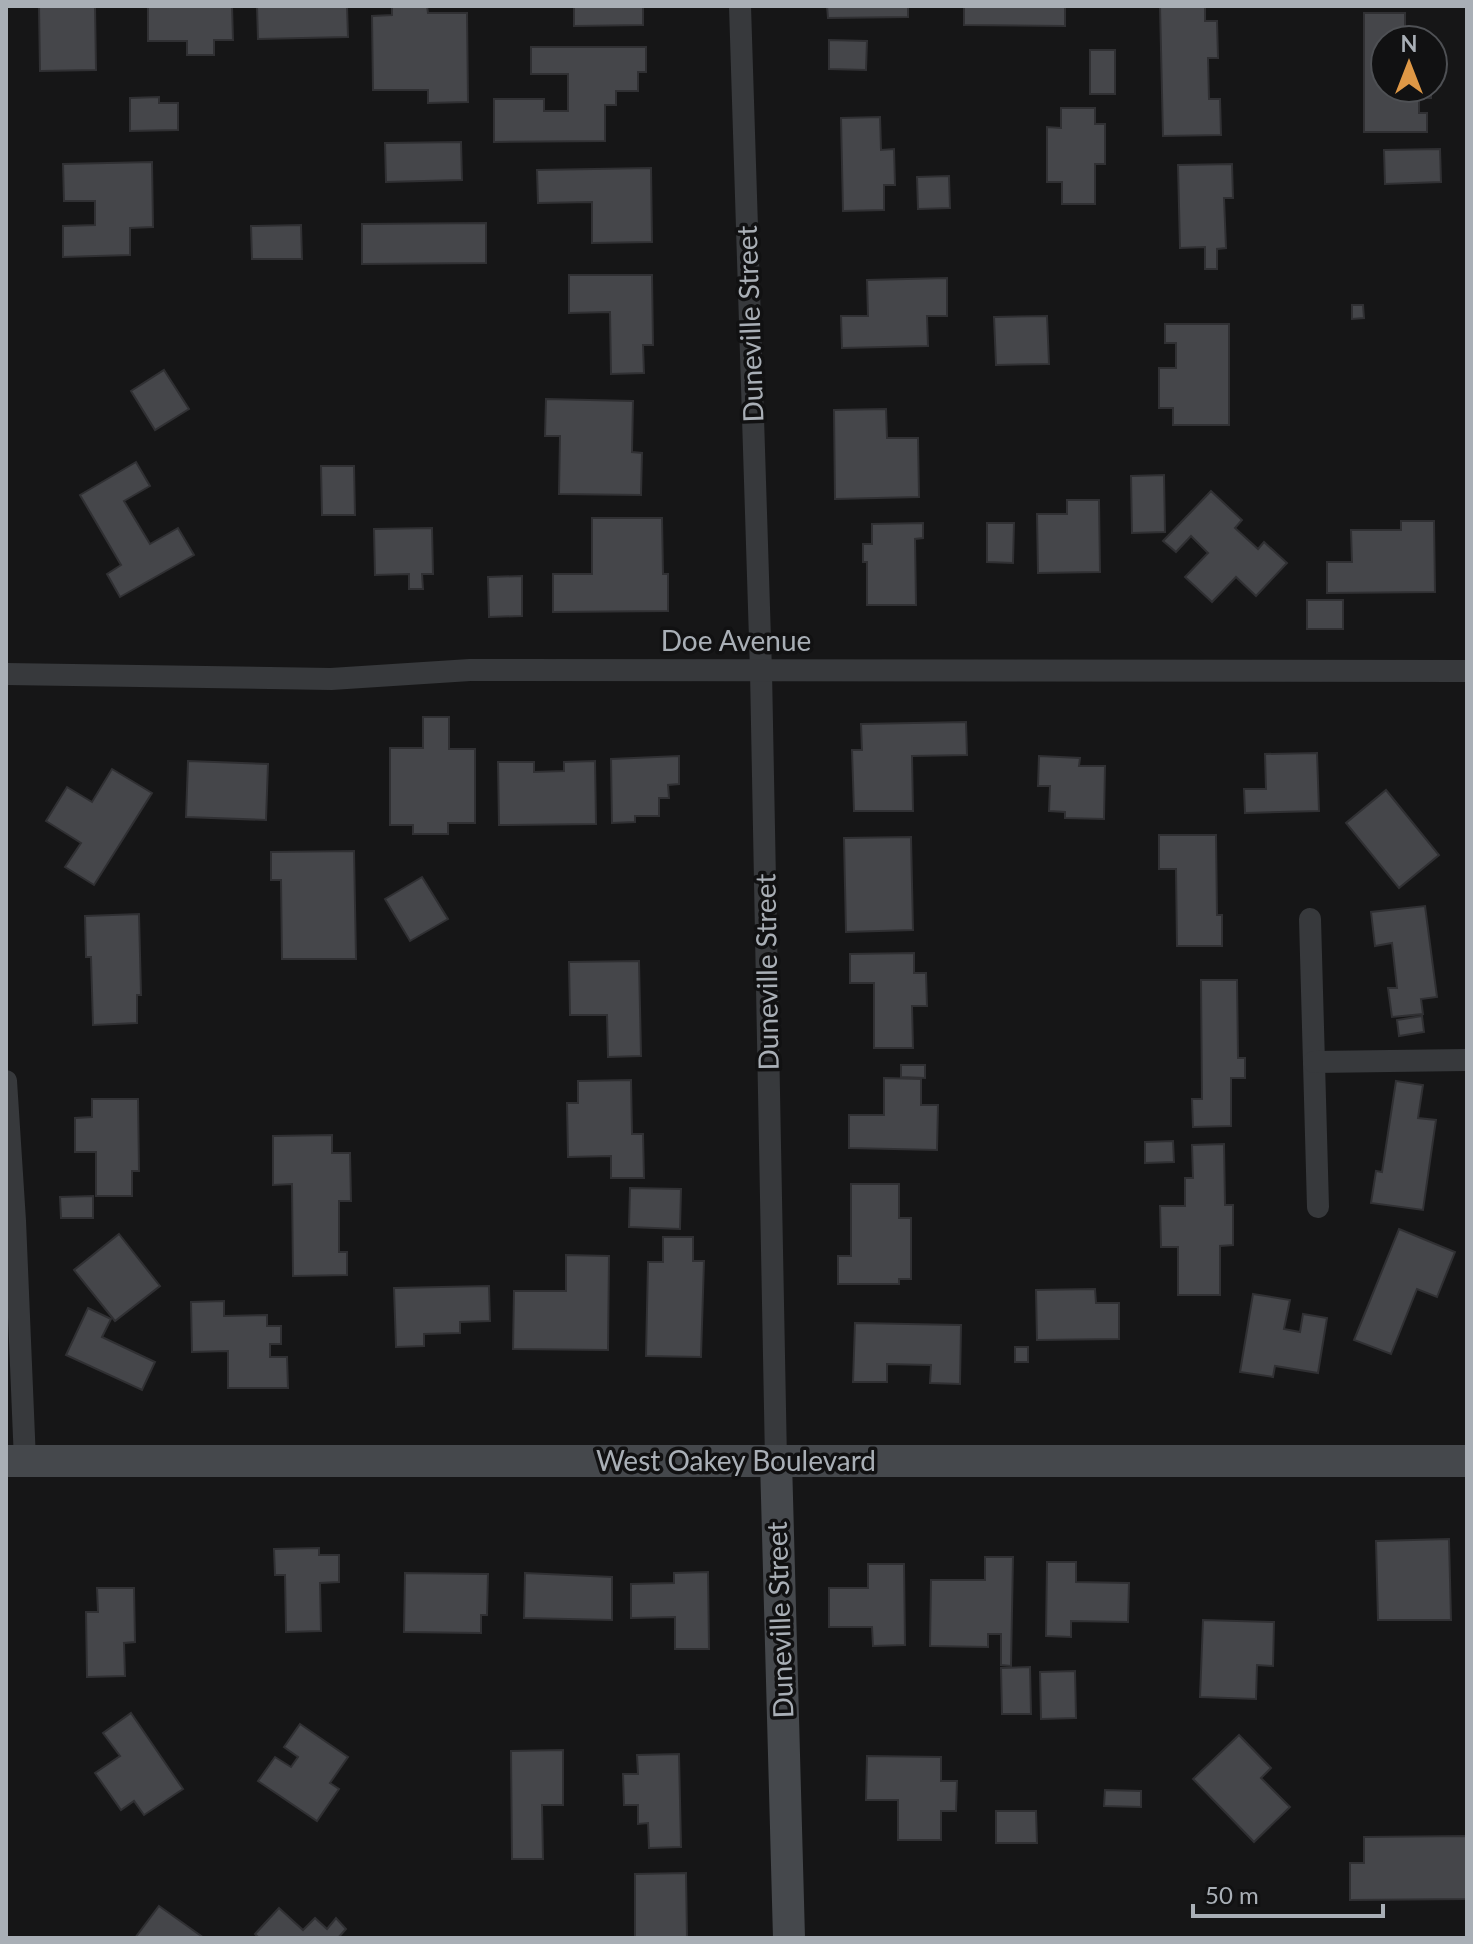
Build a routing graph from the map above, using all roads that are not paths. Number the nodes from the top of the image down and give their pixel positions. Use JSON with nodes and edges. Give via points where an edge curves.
{"nodes":[{"id":1,"x":740,"y":6,"type":"edge"},
{"id":2,"x":761,"y":671,"type":"junction"},
{"id":3,"x":1467,"y":671,"type":"edge"},
{"id":4,"x":6,"y":674,"type":"edge"},
{"id":5,"x":1310,"y":919,"type":"dead end"},
{"id":6,"x":1467,"y":1060,"type":"edge"},
{"id":7,"x":1314,"y":1062,"type":"junction"},
{"id":8,"x":6,"y":1081,"type":"edge"},
{"id":9,"x":1318,"y":1207,"type":"dead end"},
{"id":10,"x":15,"y":1461,"type":"edge"},
{"id":11,"x":776,"y":1461,"type":"junction"},
{"id":12,"x":1467,"y":1461,"type":"edge"},
{"id":13,"x":789,"y":1938,"type":"edge"}],
"edges":[{"from":1,"to":2,"type":"street","name":"Duneville Street"},
{"from":2,"to":3,"type":"street","name":"Doe Avenue"},
{"from":2,"to":4,"type":"street","name":"Doe Avenue","via":[[470,670],[331,679]]},
{"from":2,"to":11,"type":"street","name":"Duneville Street"},
{"from":5,"to":7,"type":"street"},
{"from":6,"to":7,"type":"street"},
{"from":7,"to":9,"type":"street"},
{"from":8,"to":10,"type":"street","via":[[15,1221]]},
{"from":10,"to":11,"type":"main road","name":"West Oakey Boulevard"},
{"from":11,"to":12,"type":"main road","name":"West Oakey Boulevard"},
{"from":11,"to":13,"type":"main road","name":"Duneville Street"}]}
